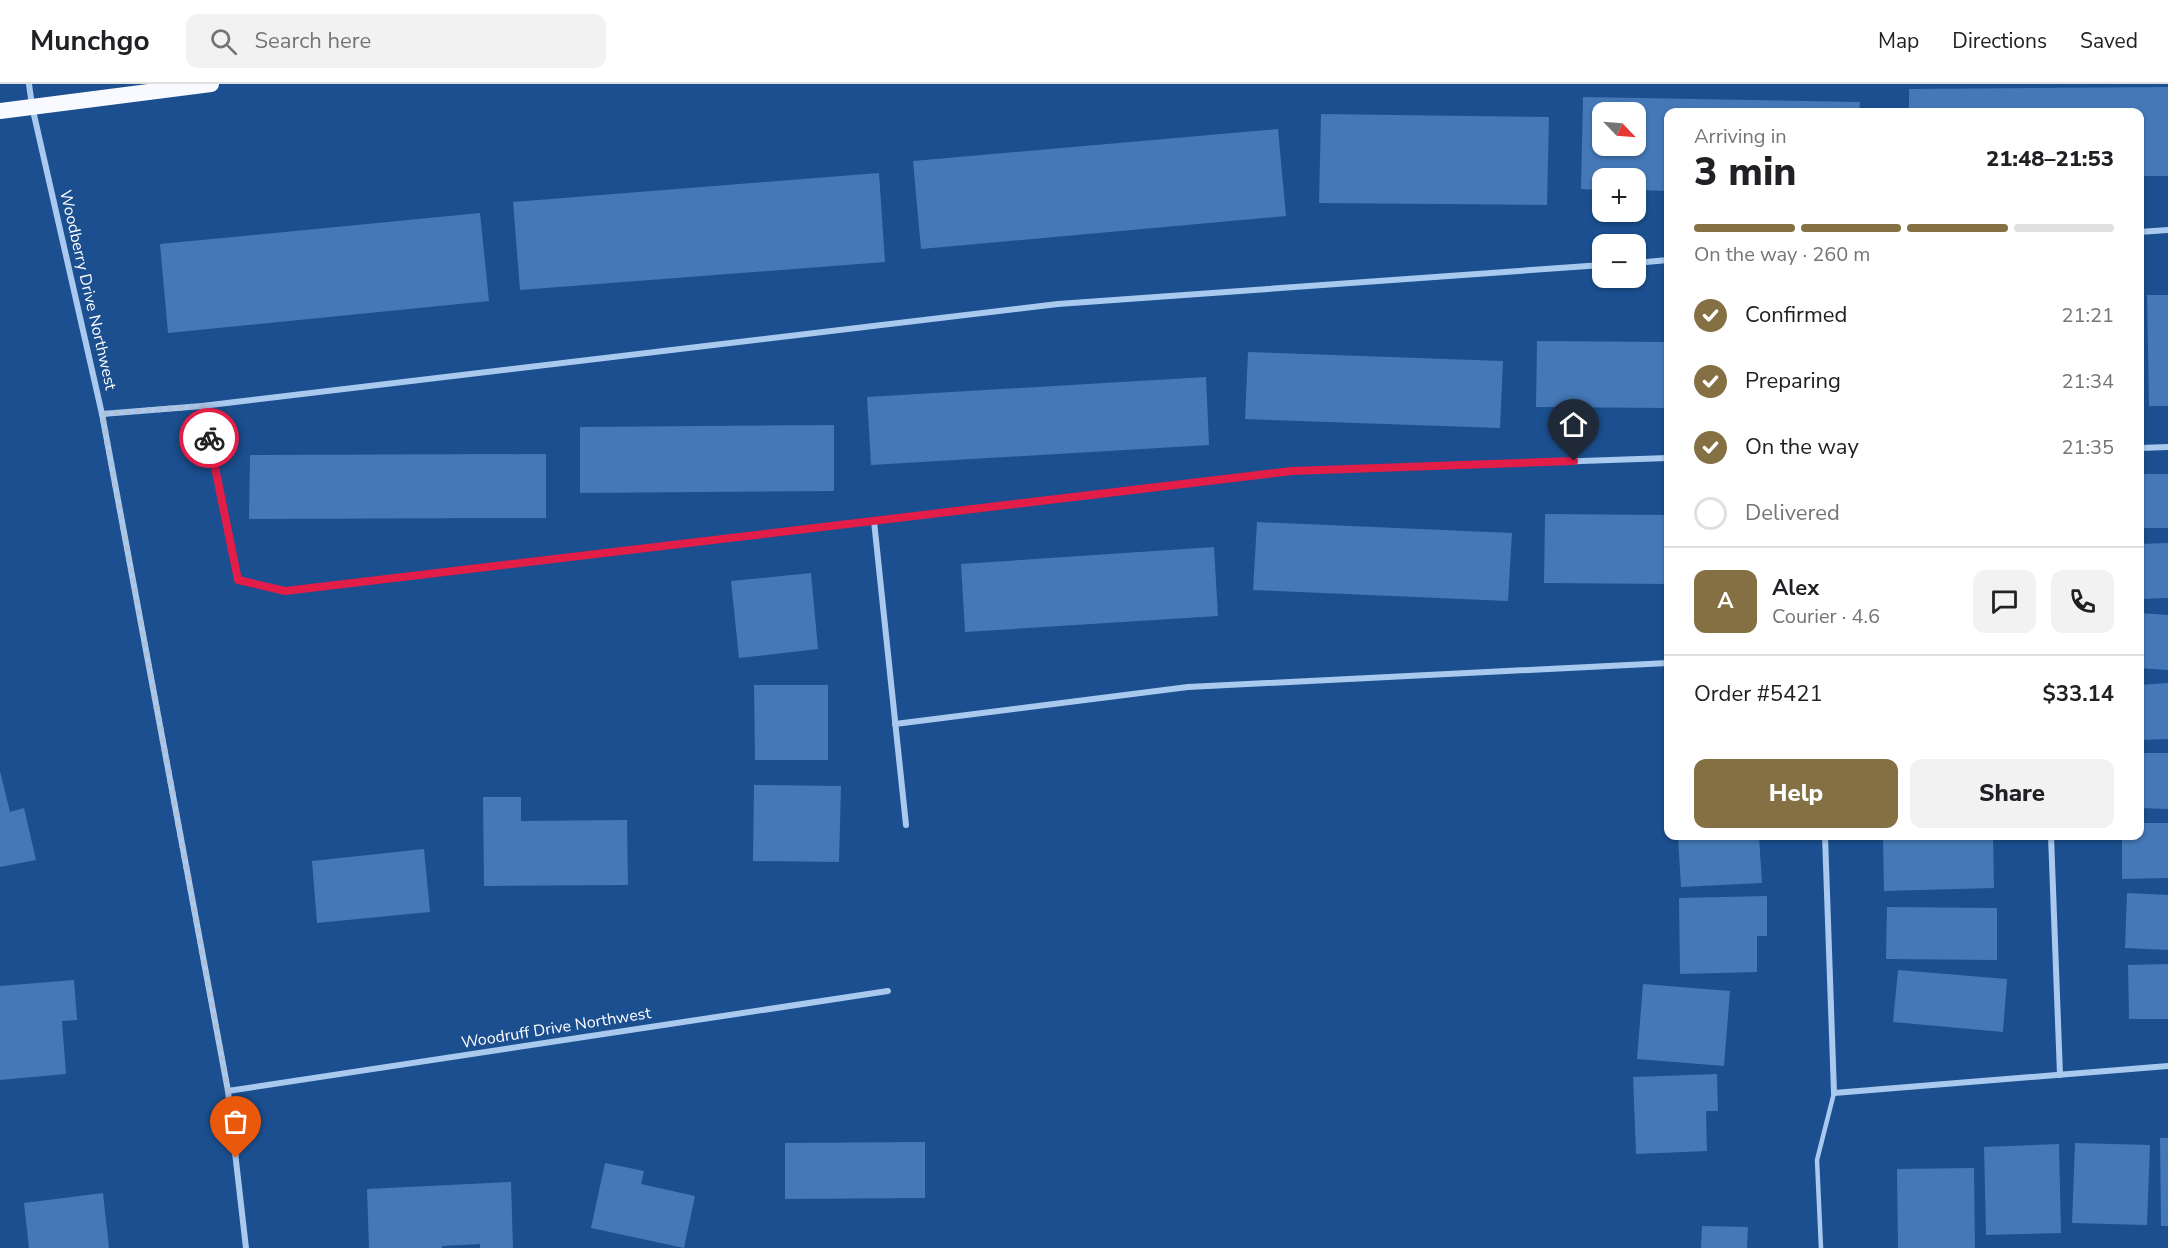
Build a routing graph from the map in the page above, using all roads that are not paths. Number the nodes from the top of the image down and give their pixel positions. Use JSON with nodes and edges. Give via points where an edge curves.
{"nodes":[{"id":1,"x":29,"y":84,"type":"edge"},
{"id":2,"x":211,"y":84,"type":"edge"},
{"id":3,"x":32,"y":106,"type":"junction"},
{"id":4,"x":0,"y":111,"type":"edge"},
{"id":5,"x":2168,"y":230,"type":"edge"},
{"id":6,"x":2144,"y":232,"type":"edge"},
{"id":7,"x":1664,"y":260,"type":"edge"},
{"id":8,"x":1646,"y":262,"type":"edge"},
{"id":9,"x":1592,"y":266,"type":"edge"},
{"id":10,"x":202,"y":406,"type":"junction"},
{"id":11,"x":102,"y":414,"type":"junction"},
{"id":12,"x":2168,"y":447,"type":"edge"},
{"id":13,"x":2144,"y":448,"type":"edge"},
{"id":14,"x":1664,"y":458,"type":"edge"},
{"id":15,"x":874,"y":521,"type":"junction"},
{"id":16,"x":1664,"y":663,"type":"edge"},
{"id":17,"x":895,"y":724,"type":"junction"},
{"id":18,"x":906,"y":825,"type":"dead end"},
{"id":19,"x":1825,"y":840,"type":"edge"},
{"id":20,"x":2051,"y":840,"type":"edge"},
{"id":21,"x":888,"y":991,"type":"dead end"},
{"id":22,"x":2168,"y":1066,"type":"edge"},
{"id":23,"x":2060,"y":1075,"type":"junction"},
{"id":24,"x":228,"y":1091,"type":"junction"},
{"id":25,"x":1834,"y":1093,"type":"junction"},
{"id":26,"x":246,"y":1248,"type":"edge"},
{"id":27,"x":1821,"y":1248,"type":"edge"}],
"edges":[{"from":1,"to":3,"type":"street","name":"Woodberry Drive Northwest"},
{"from":2,"to":3,"type":"highway"},
{"from":3,"to":4,"type":"highway"},
{"from":3,"to":11,"type":"street","name":"Woodberry Drive Northwest"},
{"from":5,"to":6,"type":"street"},
{"from":7,"to":8,"type":"street"},
{"from":9,"to":10,"type":"street","via":[[1058,304]]},
{"from":10,"to":11,"type":"street"},
{"from":10,"to":15,"type":"street","via":[[238,580],[285,591]]},
{"from":11,"to":24,"type":"street","name":"Woodberry Drive Northwest"},
{"from":12,"to":13,"type":"street"},
{"from":14,"to":15,"type":"street","via":[[1292,471]]},
{"from":15,"to":17,"type":"street"},
{"from":16,"to":17,"type":"street","via":[[1188,687]]},
{"from":17,"to":18,"type":"street"},
{"from":19,"to":25,"type":"street"},
{"from":20,"to":23,"type":"street"},
{"from":21,"to":24,"type":"street","name":"Woodruff Drive Northwest"},
{"from":22,"to":23,"type":"street"},
{"from":23,"to":25,"type":"street"},
{"from":24,"to":26,"type":"street","name":"Woodberry Drive Northwest"},
{"from":25,"to":27,"type":"lane","via":[[1817,1160]]}]}
